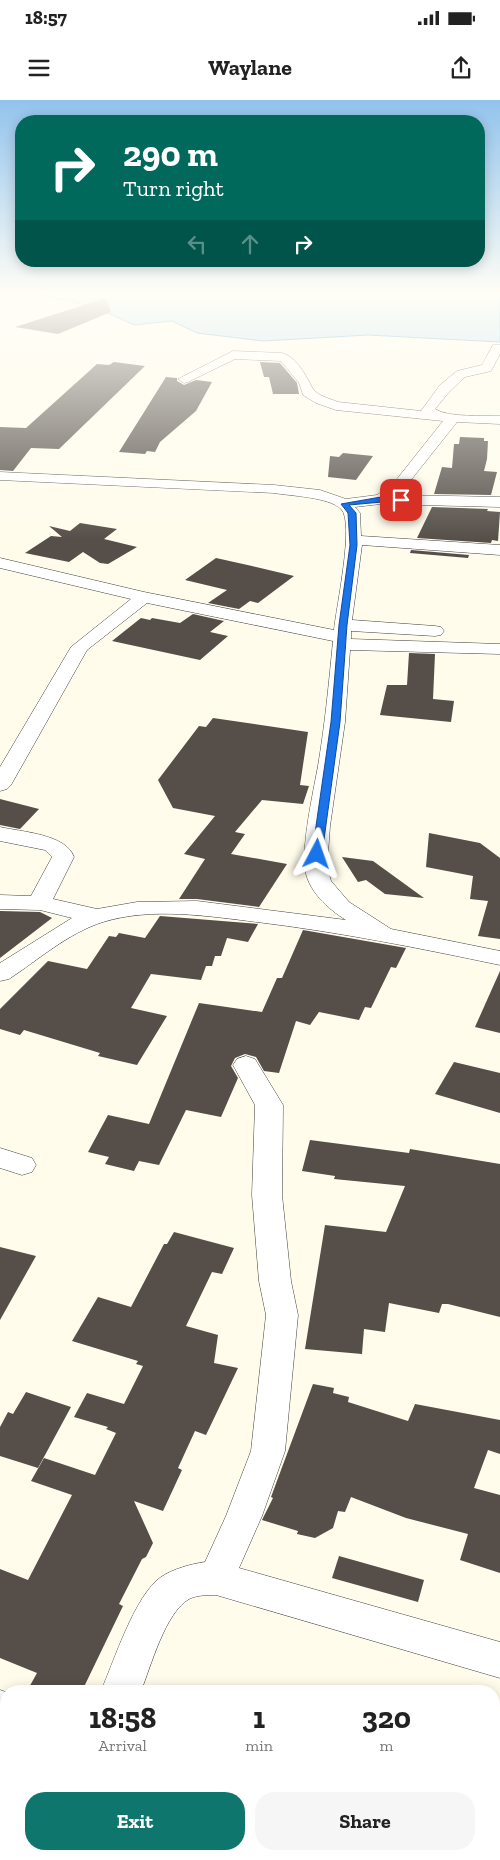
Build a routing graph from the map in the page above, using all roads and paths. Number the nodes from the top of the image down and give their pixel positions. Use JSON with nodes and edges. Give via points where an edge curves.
{"nodes":[{"id":1,"x":190,"y":376,"type":"edge"},
{"id":2,"x":299,"y":376,"type":"edge"},
{"id":3,"x":459,"y":376,"type":"edge"},
{"id":4,"x":184,"y":379,"type":"dead end"},
{"id":5,"x":428,"y":387,"type":"dead end"},
{"id":6,"x":432,"y":413,"type":"junction"},
{"id":7,"x":453,"y":418,"type":"junction"},
{"id":8,"x":500,"y":420,"type":"edge"},
{"id":9,"x":0,"y":476,"type":"edge"},
{"id":10,"x":381,"y":499,"type":"junction"},
{"id":11,"x":500,"y":502,"type":"edge"},
{"id":12,"x":345,"y":504,"type":"junction"},
{"id":13,"x":354,"y":540,"type":"junction"},
{"id":14,"x":500,"y":550,"type":"edge"},
{"id":15,"x":0,"y":563,"type":"edge"},
{"id":16,"x":144,"y":597,"type":"junction"},
{"id":17,"x":342,"y":635,"type":"junction"},
{"id":18,"x":500,"y":635,"type":"edge"},
{"id":19,"x":500,"y":649,"type":"edge"},
{"id":20,"x":0,"y":785,"type":"edge"},
{"id":21,"x":0,"y":834,"type":"edge"},
{"id":22,"x":0,"y":902,"type":"edge"},
{"id":23,"x":40,"y":904,"type":"junction"},
{"id":24,"x":96,"y":916,"type":"junction"},
{"id":25,"x":383,"y":934,"type":"junction"},
{"id":26,"x":500,"y":958,"type":"edge"},
{"id":27,"x":0,"y":974,"type":"edge"},
{"id":28,"x":246,"y":1065,"type":"dead end"},
{"id":29,"x":216,"y":1578,"type":"junction"},
{"id":30,"x":500,"y":1660,"type":"edge"},
{"id":31,"x":124,"y":1685,"type":"edge"}],
"edges":[{"from":1,"to":4,"type":"street"},
{"from":2,"to":6,"type":"street","via":[[308,392],[336,406]]},
{"from":3,"to":6,"type":"street","via":[[445,388]]},
{"from":5,"to":6,"type":"street","via":[[428,393],[415,406]]},
{"from":6,"to":7,"type":"street"},
{"from":7,"to":8,"type":"street"},
{"from":7,"to":10,"type":"street","via":[[398,487]]},
{"from":9,"to":12,"type":"street","via":[[274,489],[320,495]]},
{"from":10,"to":11,"type":"street"},
{"from":10,"to":12,"type":"street"},
{"from":12,"to":13,"type":"street","via":[[352,513]]},
{"from":13,"to":14,"type":"street"},
{"from":13,"to":17,"type":"street"},
{"from":15,"to":16,"type":"street"},
{"from":16,"to":17,"type":"street"},
{"from":16,"to":20,"type":"street","via":[[80,647]]},
{"from":17,"to":18,"type":"street"},
{"from":17,"to":19,"type":"street"},
{"from":17,"to":25,"type":"street","via":[[335,722],[316,867],[320,882],[341,907]]},
{"from":21,"to":23,"type":"street","via":[[62,850],[63,857]]},
{"from":22,"to":23,"type":"street"},
{"from":23,"to":24,"type":"street"},
{"from":24,"to":25,"type":"street","via":[[152,908],[205,908]]},
{"from":24,"to":27,"type":"street"},
{"from":25,"to":26,"type":"street"},
{"from":28,"to":29,"type":"street","via":[[269,1105],[267,1195],[275,1281],[282,1315],[268,1451]]},
{"from":29,"to":30,"type":"street"},
{"from":29,"to":31,"type":"street","via":[[194,1580],[167,1594],[155,1611]]}]}
